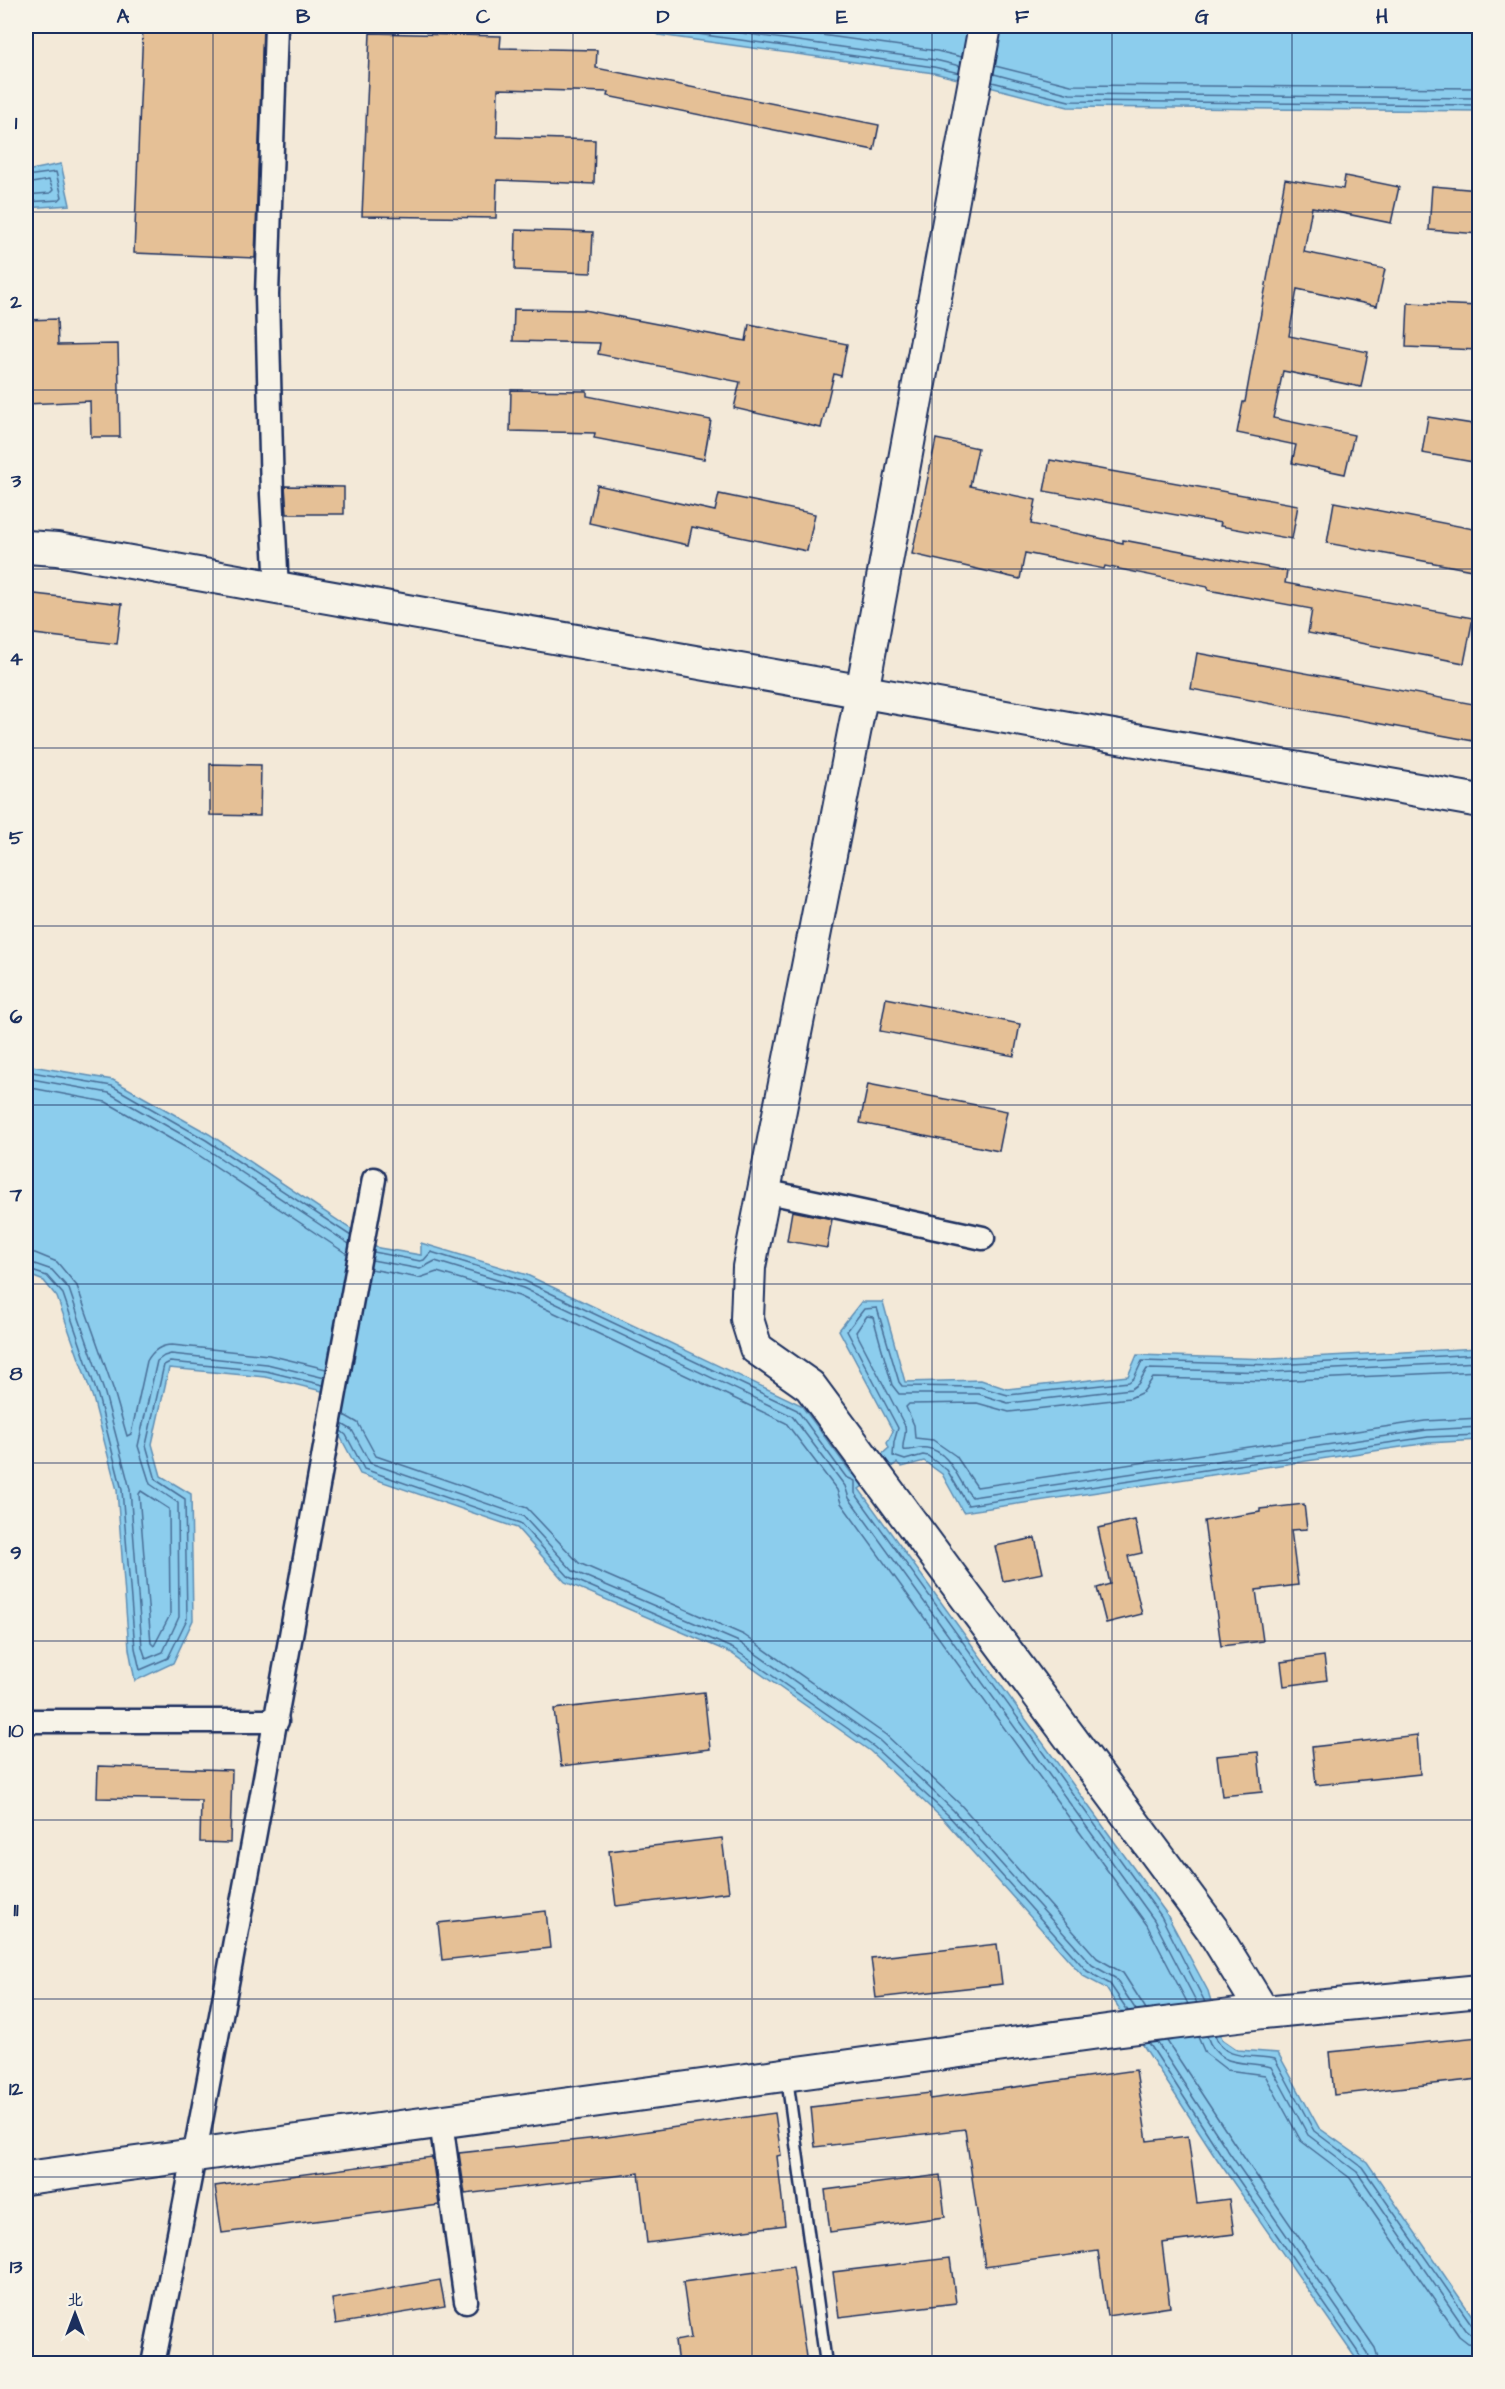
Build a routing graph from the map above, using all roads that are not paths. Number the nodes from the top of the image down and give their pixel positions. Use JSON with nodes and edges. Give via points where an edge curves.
{"nodes":[{"id":1,"x":276,"y":26,"type":"edge"},
{"id":2,"x":986,"y":26,"type":"edge"},
{"id":3,"x":26,"y":547,"type":"edge"},
{"id":4,"x":277,"y":589,"type":"junction"},
{"id":5,"x":862,"y":692,"type":"junction"},
{"id":6,"x":1479,"y":801,"type":"edge"},
{"id":7,"x":374,"y":1179,"type":"dead end"},
{"id":8,"x":764,"y":1191,"type":"junction"},
{"id":9,"x":983,"y":1238,"type":"dead end"},
{"id":10,"x":26,"y":1721,"type":"edge"},
{"id":11,"x":277,"y":1721,"type":"junction"},
{"id":12,"x":1479,"y":1991,"type":"edge"},
{"id":13,"x":1249,"y":2014,"type":"junction"},
{"id":14,"x":787,"y":2075,"type":"junction"},
{"id":15,"x":441,"y":2122,"type":"junction"},
{"id":16,"x":195,"y":2155,"type":"junction"},
{"id":17,"x":26,"y":2178,"type":"edge"},
{"id":18,"x":466,"y":2301,"type":"dead end"},
{"id":19,"x":153,"y":2364,"type":"edge"},
{"id":20,"x":826,"y":2364,"type":"edge"}],
"edges":[{"from":1,"to":4,"type":"street","via":[[267,295]]},
{"from":2,"to":5,"type":"street"},
{"from":3,"to":4,"type":"street","via":[[57,549]]},
{"from":4,"to":5,"type":"street"},
{"from":5,"to":6,"type":"street"},
{"from":5,"to":8,"type":"street"},
{"from":7,"to":11,"type":"street"},
{"from":8,"to":9,"type":"street"},
{"from":8,"to":13,"type":"street","via":[[749,1267],[747,1319],[756,1348],[810,1386],[1212,1929]]},
{"from":10,"to":11,"type":"street"},
{"from":11,"to":16,"type":"street"},
{"from":12,"to":13,"type":"street"},
{"from":13,"to":14,"type":"street"},
{"from":14,"to":15,"type":"street"},
{"from":14,"to":20,"type":"lane"},
{"from":15,"to":16,"type":"street"},
{"from":15,"to":18,"type":"street"},
{"from":16,"to":17,"type":"street"},
{"from":16,"to":19,"type":"street"}]}
